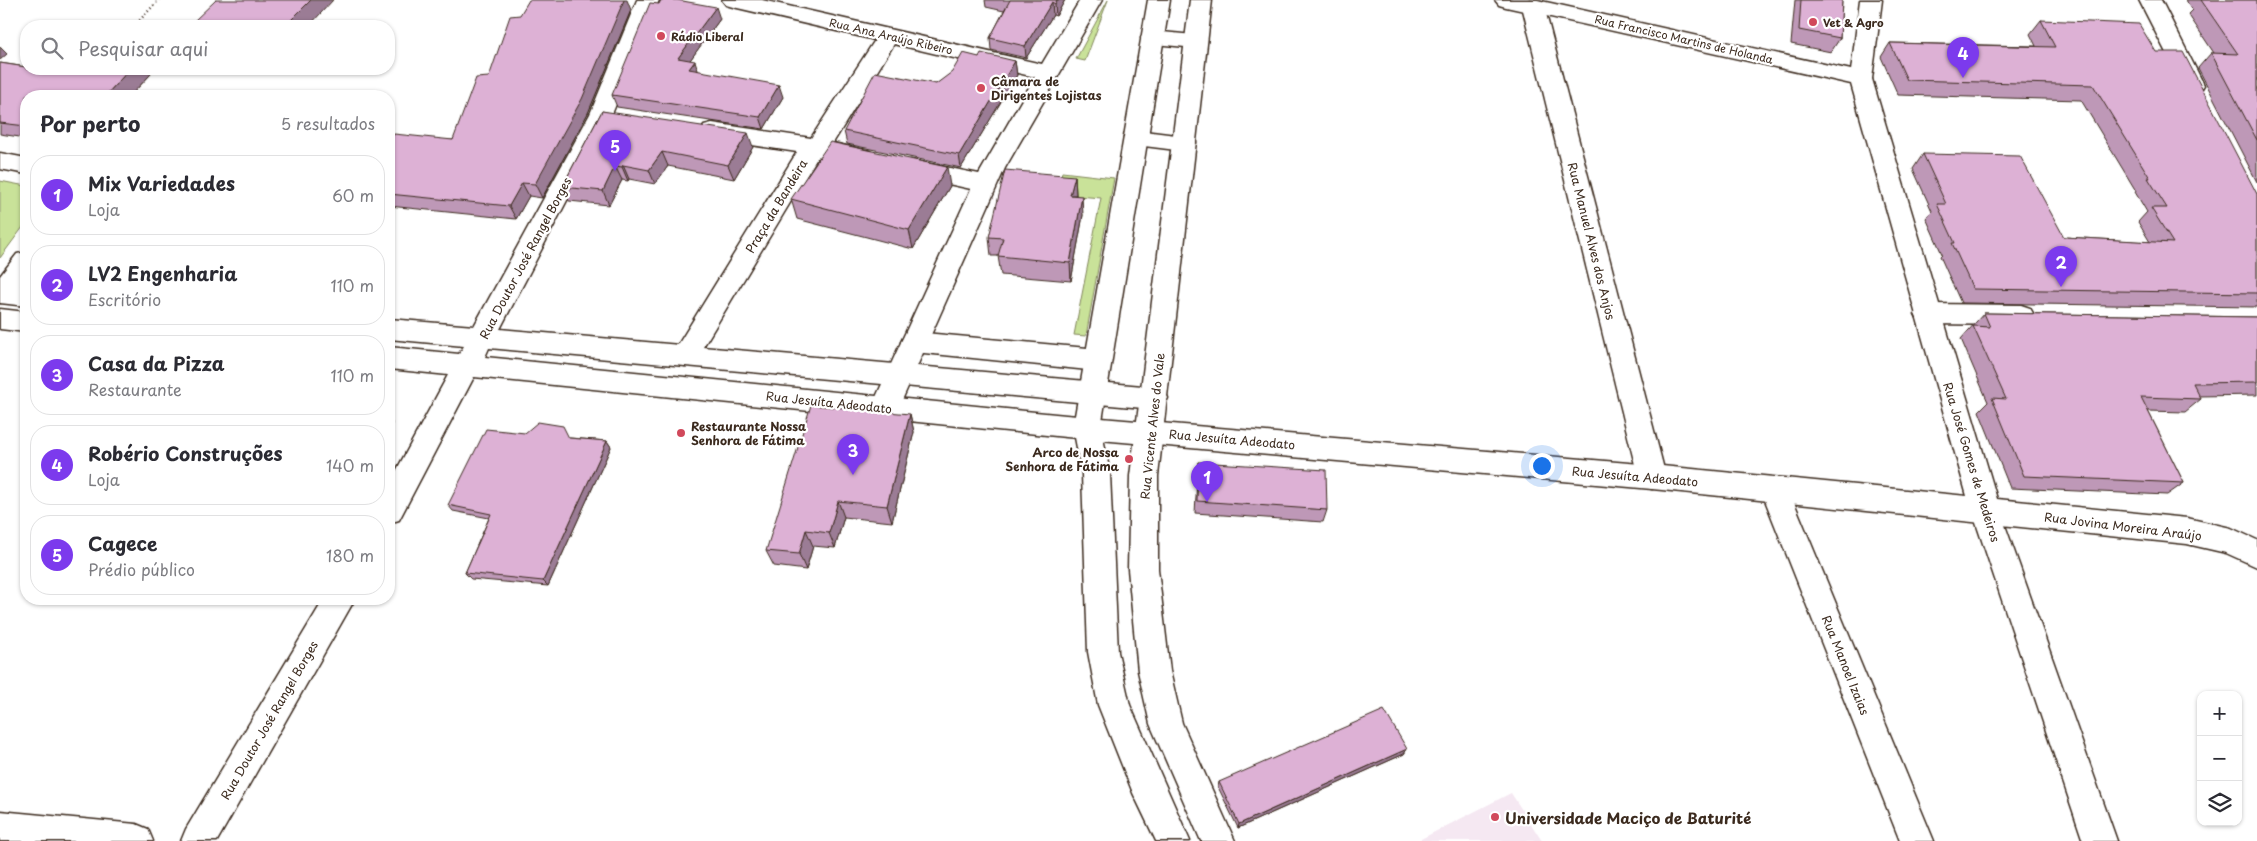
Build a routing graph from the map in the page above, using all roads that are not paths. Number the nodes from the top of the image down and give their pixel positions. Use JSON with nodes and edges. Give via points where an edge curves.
{"nodes":[{"id":1,"x":648,"y":0,"type":"edge"},
{"id":2,"x":733,"y":0,"type":"edge"},
{"id":3,"x":1091,"y":0,"type":"edge"},
{"id":4,"x":1159,"y":0,"type":"edge"},
{"id":5,"x":1201,"y":0,"type":"edge"},
{"id":6,"x":1506,"y":0,"type":"edge"},
{"id":7,"x":1871,"y":0,"type":"edge"},
{"id":8,"x":2150,"y":0,"type":"edge"},
{"id":9,"x":1533,"y":6,"type":"junction"},
{"id":10,"x":888,"y":36,"type":"junction"},
{"id":11,"x":1152,"y":38,"type":"junction"},
{"id":12,"x":1196,"y":41,"type":"junction"},
{"id":13,"x":1048,"y":73,"type":"junction"},
{"id":14,"x":1861,"y":79,"type":"junction"},
{"id":15,"x":2203,"y":105,"type":"edge"},
{"id":16,"x":601,"y":114,"type":"junction"},
{"id":17,"x":625,"y":118,"type":"edge"},
{"id":18,"x":692,"y":128,"type":"edge"},
{"id":19,"x":1136,"y":138,"type":"junction"},
{"id":20,"x":1184,"y":143,"type":"junction"},
{"id":21,"x":815,"y":147,"type":"junction"},
{"id":22,"x":0,"y":161,"type":"edge"},
{"id":23,"x":20,"y":165,"type":"edge"},
{"id":24,"x":986,"y":184,"type":"junction"},
{"id":25,"x":20,"y":269,"type":"edge"},
{"id":26,"x":0,"y":294,"type":"edge"},
{"id":27,"x":20,"y":296,"type":"edge"},
{"id":28,"x":1928,"y":314,"type":"junction"},
{"id":29,"x":2048,"y":316,"type":"edge"},
{"id":30,"x":0,"y":319,"type":"edge"},
{"id":31,"x":20,"y":321,"type":"edge"},
{"id":32,"x":395,"y":330,"type":"edge"},
{"id":33,"x":482,"y":338,"type":"junction"},
{"id":34,"x":914,"y":342,"type":"junction"},
{"id":35,"x":685,"y":355,"type":"junction"},
{"id":36,"x":395,"y":359,"type":"edge"},
{"id":37,"x":1098,"y":360,"type":"junction"},
{"id":38,"x":468,"y":366,"type":"junction"},
{"id":39,"x":899,"y":376,"type":"junction"},
{"id":40,"x":1093,"y":394,"type":"junction"},
{"id":41,"x":1154,"y":398,"type":"junction"},
{"id":42,"x":885,"y":408,"type":"junction"},
{"id":43,"x":1087,"y":428,"type":"junction"},
{"id":44,"x":1150,"y":432,"type":"junction"},
{"id":45,"x":1652,"y":477,"type":"junction"},
{"id":46,"x":1775,"y":490,"type":"junction"},
{"id":47,"x":395,"y":500,"type":"edge"},
{"id":48,"x":1986,"y":511,"type":"junction"},
{"id":49,"x":2257,"y":554,"type":"edge"},
{"id":50,"x":336,"y":605,"type":"edge"},
{"id":51,"x":0,"y":828,"type":"edge"},
{"id":52,"x":136,"y":841,"type":"edge"},
{"id":53,"x":198,"y":841,"type":"edge"},
{"id":54,"x":1173,"y":841,"type":"edge"},
{"id":55,"x":1218,"y":841,"type":"edge"},
{"id":56,"x":1917,"y":841,"type":"edge"},
{"id":57,"x":2100,"y":841,"type":"edge"}],
"edges":[{"from":1,"to":16,"type":"street","name":"Rua Doutor José Rangel Borges"},
{"from":2,"to":10,"type":"street","name":"Rua Ana Araújo Ribeiro"},
{"from":3,"to":13,"type":"street"},
{"from":4,"to":11,"type":"street"},
{"from":5,"to":12,"type":"street","name":"Rua Vicente Alves do Vale"},
{"from":6,"to":9,"type":"street","name":"Rua Francisco Martins de Holanda"},
{"from":7,"to":14,"type":"street"},
{"from":8,"to":15,"type":"street"},
{"from":9,"to":14,"type":"street","name":"Rua Francisco Martins de Holanda"},
{"from":9,"to":45,"type":"street","name":"Rua Manuel Alves dos Anjos"},
{"from":10,"to":13,"type":"street","name":"Rua Ana Araújo Ribeiro"},
{"from":10,"to":21,"type":"street","name":"Praça da Bandeira","via":[[821,143]]},
{"from":11,"to":12,"type":"street"},
{"from":11,"to":19,"type":"street"},
{"from":12,"to":20,"type":"street","name":"Rua Vicente Alves do Vale"},
{"from":13,"to":24,"type":"street"},
{"from":14,"to":28,"type":"street","name":"Rua José Gomes de Medeiros"},
{"from":16,"to":17,"type":"street"},
{"from":16,"to":33,"type":"street","name":"Rua Doutor José Rangel Borges"},
{"from":18,"to":21,"type":"street"},
{"from":19,"to":20,"type":"street"},
{"from":19,"to":37,"type":"street"},
{"from":20,"to":41,"type":"street","name":"Rua Vicente Alves do Vale"},
{"from":21,"to":24,"type":"street"},
{"from":21,"to":35,"type":"street","name":"Praça da Bandeira"},
{"from":22,"to":23,"type":"street"},
{"from":24,"to":34,"type":"street"},
{"from":25,"to":26,"type":"street"},
{"from":26,"to":27,"type":"street"},
{"from":28,"to":29,"type":"street"},
{"from":28,"to":48,"type":"street","name":"Rua José Gomes de Medeiros"},
{"from":30,"to":31,"type":"street"},
{"from":32,"to":33,"type":"street"},
{"from":33,"to":35,"type":"street"},
{"from":33,"to":38,"type":"street","name":"Rua Doutor José Rangel Borges"},
{"from":34,"to":37,"type":"street"},
{"from":34,"to":39,"type":"street"},
{"from":35,"to":39,"type":"street"},
{"from":36,"to":38,"type":"street","name":"Rua Jesuíta Adeodato"},
{"from":37,"to":40,"type":"street"},
{"from":38,"to":42,"type":"street","name":"Rua Jesuíta Adeodato"},
{"from":38,"to":47,"type":"street","name":"Rua Doutor José Rangel Borges"},
{"from":39,"to":40,"type":"street"},
{"from":39,"to":42,"type":"street"},
{"from":40,"to":41,"type":"street"},
{"from":40,"to":43,"type":"street"},
{"from":41,"to":44,"type":"street","name":"Rua Vicente Alves do Vale"},
{"from":42,"to":43,"type":"street","name":"Rua Jesuíta Adeodato"},
{"from":43,"to":44,"type":"street","name":"Rua Jesuíta Adeodato"},
{"from":43,"to":54,"type":"street","via":[[1096,474],[1103,652],[1114,705]]},
{"from":44,"to":45,"type":"street","name":"Rua Jesuíta Adeodato"},
{"from":44,"to":55,"type":"street","name":"Rua Vicente Alves do Vale","via":[[1144,476],[1143,569],[1154,671],[1166,724]]},
{"from":45,"to":46,"type":"street","name":"Rua Jesuíta Adeodato"},
{"from":46,"to":48,"type":"street","name":"Rua Jesuíta Adeodato"},
{"from":46,"to":56,"type":"street","name":"Rua Manoel Izaias"},
{"from":48,"to":49,"type":"street","name":"Rua Jovina Moreira Araújo","via":[[2186,531],[2231,541]]},
{"from":48,"to":57,"type":"street","name":"Rua José Gomes de Medeiros"},
{"from":50,"to":53,"type":"street","name":"Rua Doutor José Rangel Borges"},
{"from":51,"to":52,"type":"street"}]}
